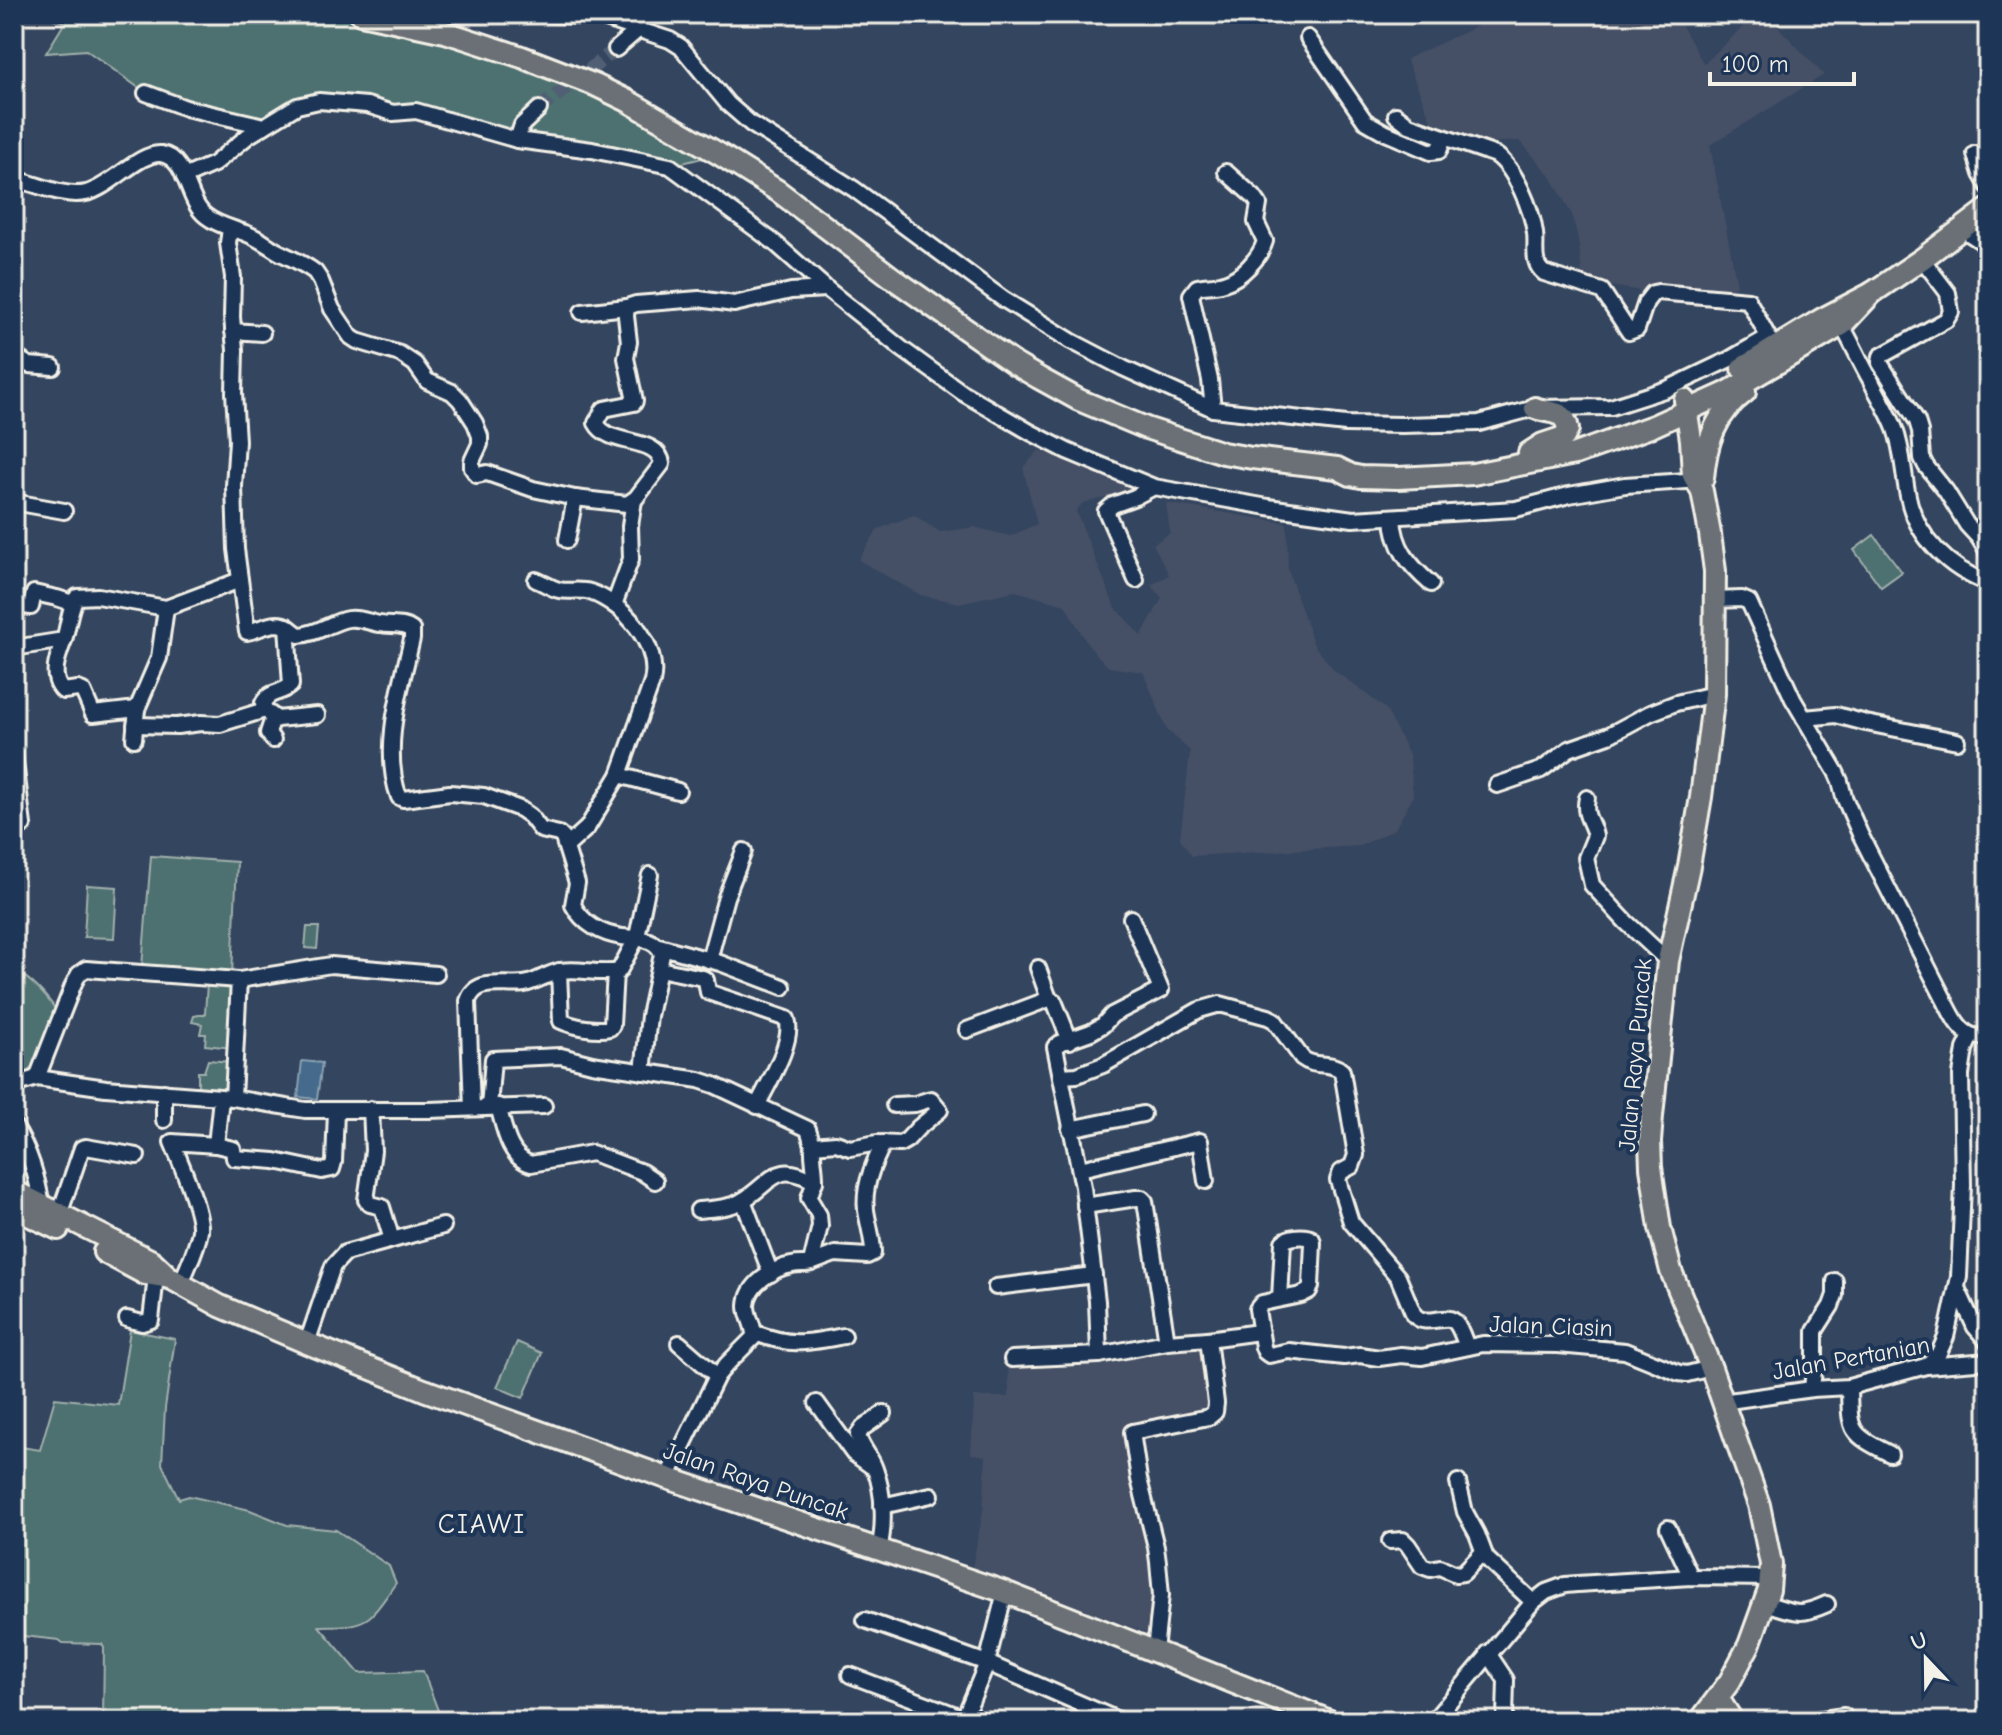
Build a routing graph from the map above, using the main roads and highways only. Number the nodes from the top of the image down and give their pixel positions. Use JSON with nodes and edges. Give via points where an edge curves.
{"nodes":[{"id":1,"x":361,"y":14,"type":"edge"},
{"id":2,"x":1988,"y":209,"type":"edge"},
{"id":3,"x":1777,"y":347,"type":"junction"},
{"id":4,"x":1686,"y":405,"type":"junction"},
{"id":5,"x":1535,"y":408,"type":"road end"},
{"id":6,"x":1653,"y":426,"type":"junction"},
{"id":7,"x":1691,"y":440,"type":"junction"},
{"id":8,"x":1529,"y":453,"type":"junction"},
{"id":9,"x":1337,"y":468,"type":"junction"},
{"id":10,"x":1700,"y":484,"type":"junction"},
{"id":11,"x":14,"y":1191,"type":"edge"},
{"id":12,"x":14,"y":1208,"type":"edge"},
{"id":13,"x":169,"y":1279,"type":"junction"},
{"id":14,"x":1719,"y":1698,"type":"junction"},
{"id":15,"x":1328,"y":1720,"type":"edge"},
{"id":16,"x":1700,"y":1721,"type":"edge"},
{"id":17,"x":1734,"y":1721,"type":"edge"}],
"edges":[{"from":1,"to":9,"type":"highway","via":[[445,32],[522,57],[628,101],[778,191],[1015,364],[1079,400],[1223,453]]},
{"from":2,"to":3,"type":"highway","via":[[1838,318]]},
{"from":3,"to":4,"type":"highway","via":[[1728,392]]},
{"from":3,"to":10,"type":"highway","via":[[1777,370],[1733,401],[1718,421],[1707,444]]},
{"from":4,"to":6,"type":"highway"},
{"from":4,"to":7,"type":"highway","name":"Jalan Raya Puncak"},
{"from":4,"to":8,"type":"highway"},
{"from":5,"to":8,"type":"highway","via":[[1561,414],[1568,429],[1564,437]]},
{"from":6,"to":7,"type":"highway","via":[[1673,429]]},
{"from":6,"to":9,"type":"highway","via":[[1575,454],[1473,474],[1376,478]]},
{"from":7,"to":10,"type":"highway","name":"Jalan Raya Puncak","via":[[1692,468]]},
{"from":8,"to":9,"type":"highway","via":[[1444,465]]},
{"from":10,"to":14,"type":"highway","name":"Jalan Raya Puncak","via":[[1715,571],[1714,694],[1692,852],[1668,961],[1651,1167],[1671,1271],[1733,1430],[1770,1553],[1765,1603]]},
{"from":11,"to":13,"type":"highway","via":[[152,1261]]},
{"from":12,"to":13,"type":"highway","via":[[145,1274]]},
{"from":13,"to":15,"type":"highway","name":"Jalan Raya Puncak","via":[[220,1306],[424,1390],[942,1569]]},
{"from":14,"to":16,"type":"highway","name":"Jalan Raya Puncak"},
{"from":14,"to":17,"type":"main road"}]}
